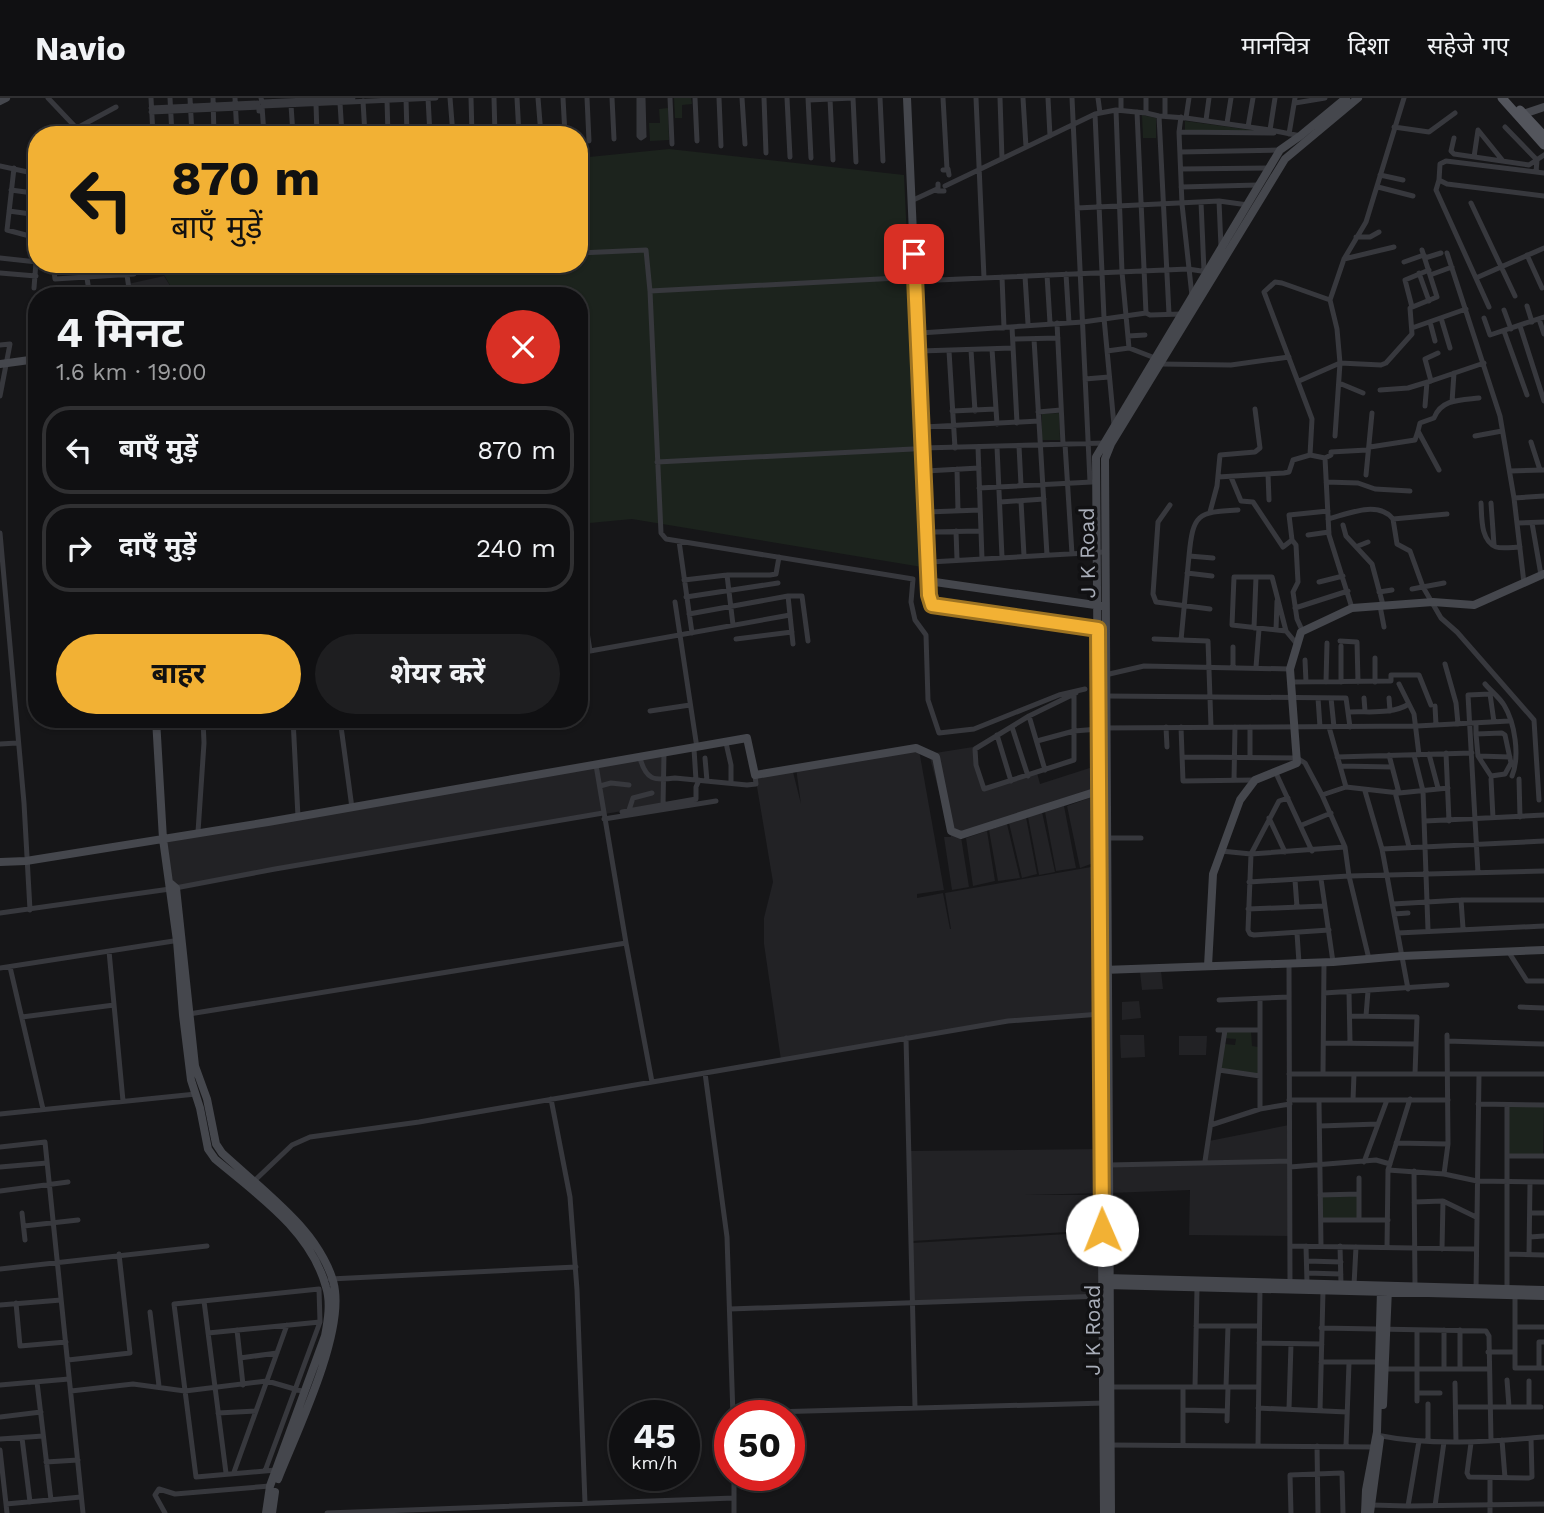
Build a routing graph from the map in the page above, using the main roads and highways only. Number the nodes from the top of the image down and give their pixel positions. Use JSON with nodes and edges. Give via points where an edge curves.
{"nodes":[{"id":1,"x":1502,"y":98,"type":"edge"},
{"id":2,"x":1510,"y":98,"type":"edge"},
{"id":3,"x":1521,"y":115,"type":"junction"},
{"id":4,"x":1544,"y":136,"type":"edge"},
{"id":5,"x":1544,"y":145,"type":"edge"}],
"edges":[{"from":1,"to":3,"type":"main road"},
{"from":2,"to":3,"type":"main road"},
{"from":3,"to":4,"type":"main road"},
{"from":3,"to":5,"type":"main road"}]}
